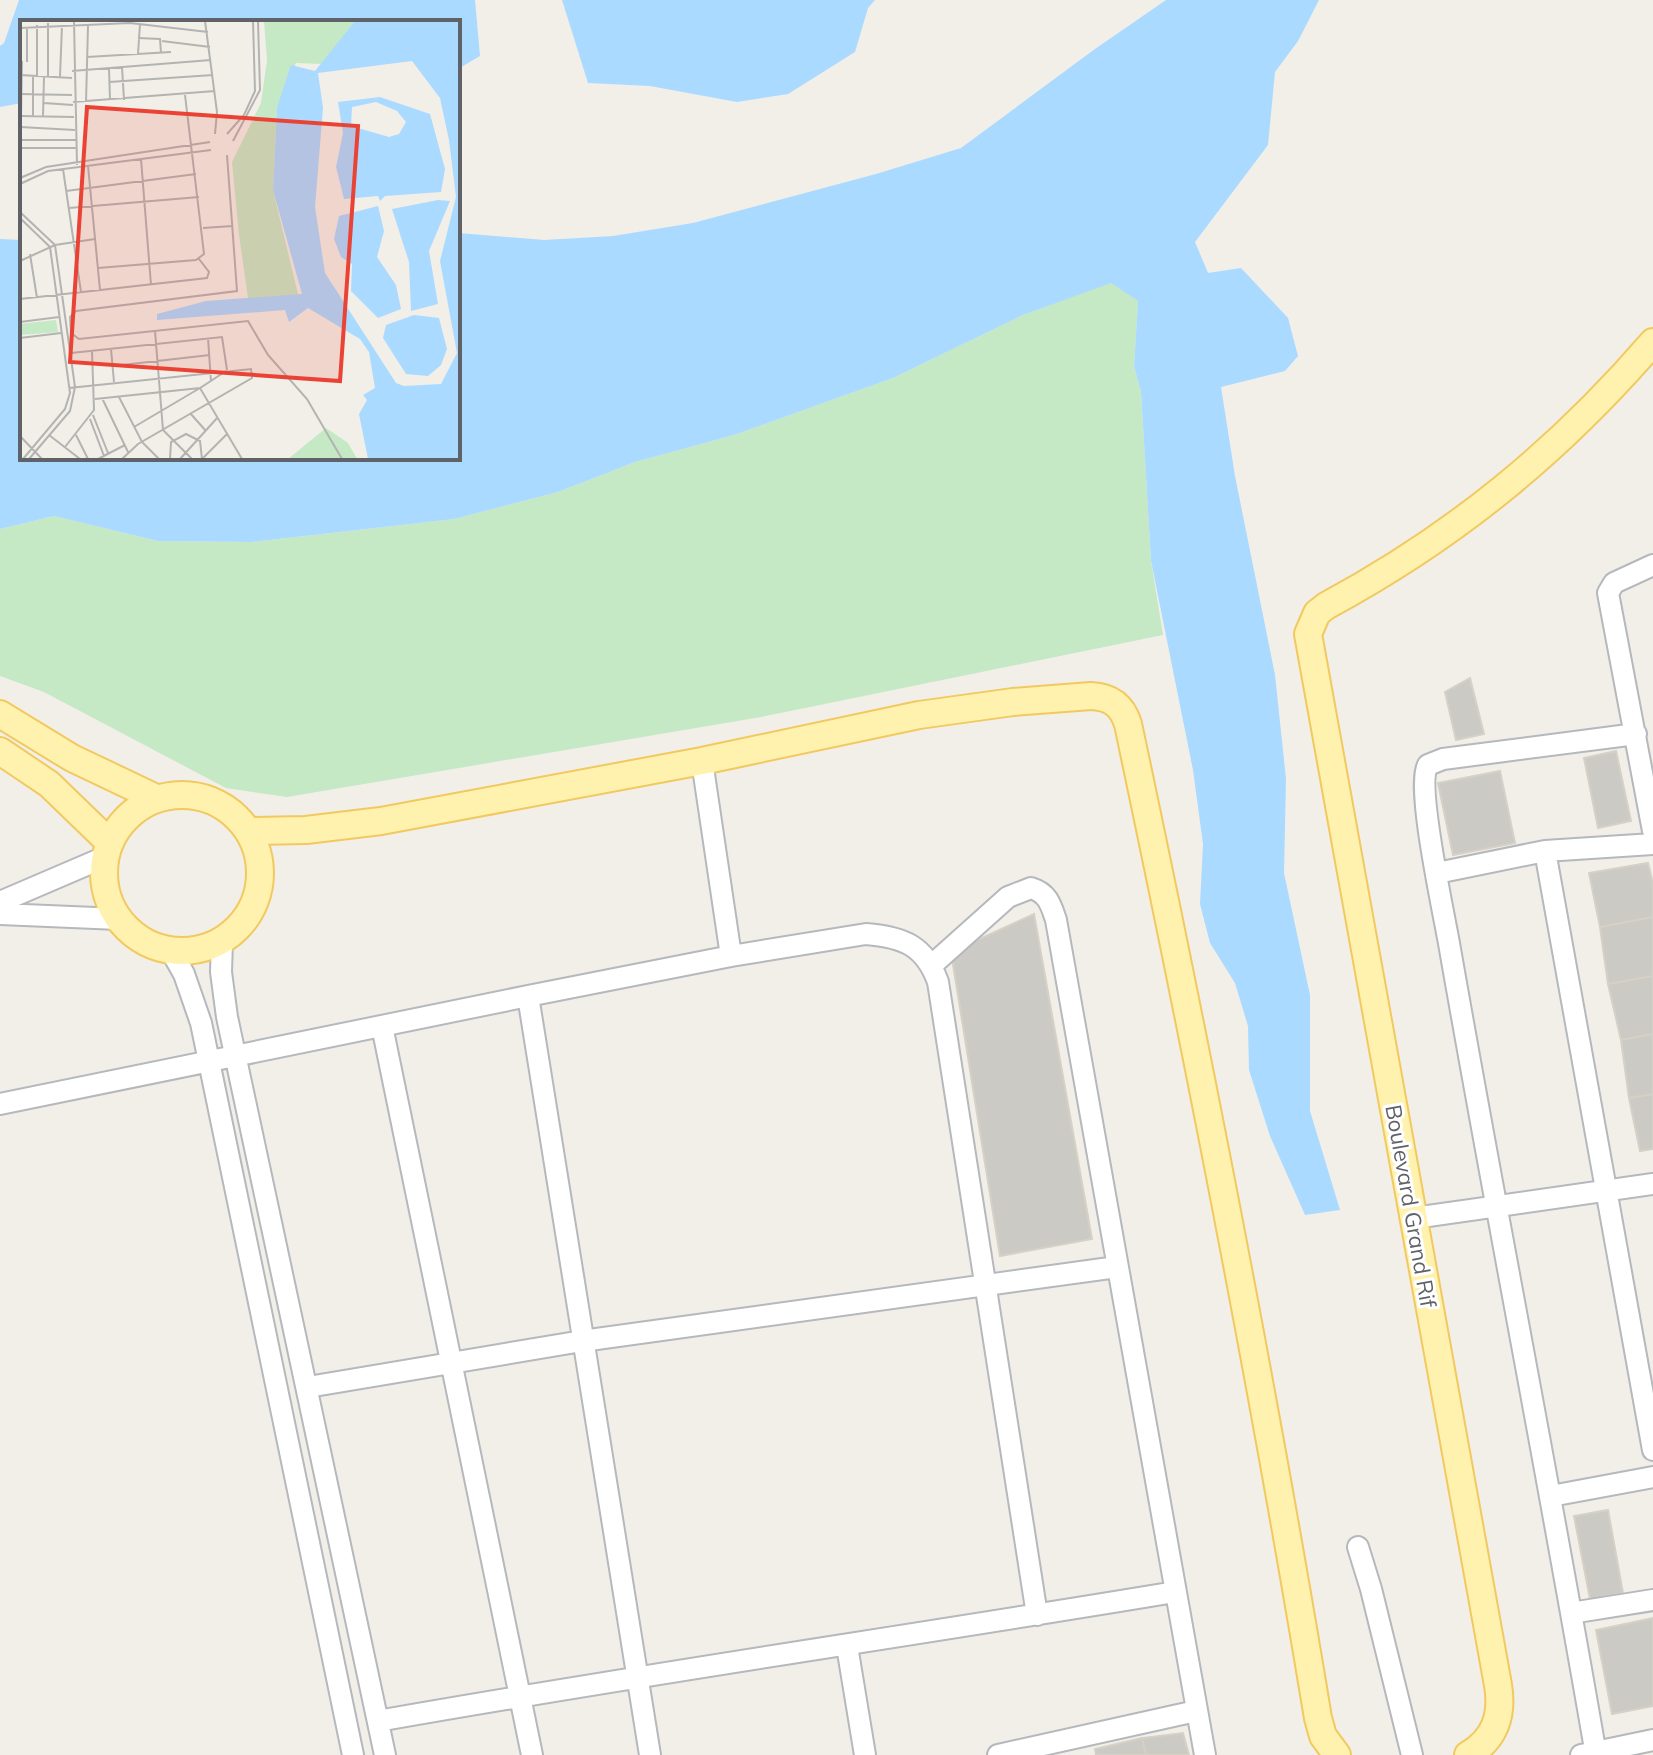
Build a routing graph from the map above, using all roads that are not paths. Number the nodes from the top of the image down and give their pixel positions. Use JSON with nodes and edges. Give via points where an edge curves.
{"nodes":[{"id":1,"x":1653,"y":342,"type":"edge"},
{"id":2,"x":1653,"y":565,"type":"edge"},
{"id":3,"x":0,"y":714,"type":"edge"},
{"id":4,"x":1636,"y":734,"type":"junction"},
{"id":5,"x":0,"y":751,"type":"edge"},
{"id":6,"x":1653,"y":755,"type":"edge"},
{"id":7,"x":702,"y":761,"type":"junction"},
{"id":8,"x":156,"y":798,"type":"junction"},
{"id":9,"x":249,"y":831,"type":"junction"},
{"id":10,"x":1653,"y":831,"type":"edge"},
{"id":11,"x":1653,"y":844,"type":"edge"},
{"id":12,"x":108,"y":850,"type":"junction"},
{"id":13,"x":1545,"y":851,"type":"junction"},
{"id":14,"x":1437,"y":873,"type":"junction"},
{"id":15,"x":0,"y":902,"type":"edge"},
{"id":16,"x":0,"y":914,"type":"edge"},
{"id":17,"x":119,"y":919,"type":"junction"},
{"id":18,"x":222,"y":941,"type":"junction"},
{"id":19,"x":171,"y":951,"type":"junction"},
{"id":20,"x":731,"y":956,"type":"junction"},
{"id":21,"x":932,"y":965,"type":"junction"},
{"id":22,"x":528,"y":996,"type":"junction"},
{"id":23,"x":382,"y":1026,"type":"junction"},
{"id":24,"x":236,"y":1056,"type":"junction"},
{"id":25,"x":209,"y":1062,"type":"junction"},
{"id":26,"x":0,"y":1104,"type":"edge"},
{"id":27,"x":1653,"y":1184,"type":"edge"},
{"id":28,"x":1606,"y":1191,"type":"junction"},
{"id":29,"x":1495,"y":1207,"type":"junction"},
{"id":30,"x":1414,"y":1218,"type":"junction"},
{"id":31,"x":1117,"y":1267,"type":"junction"},
{"id":32,"x":985,"y":1286,"type":"junction"},
{"id":33,"x":582,"y":1341,"type":"junction"},
{"id":34,"x":453,"y":1362,"type":"junction"},
{"id":35,"x":308,"y":1387,"type":"junction"},
{"id":36,"x":1653,"y":1450,"type":"edge"},
{"id":37,"x":1653,"y":1477,"type":"edge"},
{"id":38,"x":1551,"y":1496,"type":"junction"},
{"id":39,"x":1358,"y":1547,"type":"dead end"},
{"id":40,"x":1175,"y":1592,"type":"junction"},
{"id":41,"x":1653,"y":1600,"type":"edge"},
{"id":42,"x":1571,"y":1613,"type":"junction"},
{"id":43,"x":1037,"y":1615,"type":"junction"},
{"id":44,"x":847,"y":1646,"type":"junction"},
{"id":45,"x":638,"y":1677,"type":"junction"},
{"id":46,"x":520,"y":1696,"type":"junction"},
{"id":47,"x":1196,"y":1711,"type":"junction"},
{"id":48,"x":378,"y":1721,"type":"junction"},
{"id":49,"x":1653,"y":1740,"type":"edge"},
{"id":50,"x":1591,"y":1754,"type":"edge"},
{"id":51,"x":353,"y":1755,"type":"edge"},
{"id":52,"x":385,"y":1755,"type":"edge"},
{"id":53,"x":532,"y":1755,"type":"edge"},
{"id":54,"x":650,"y":1755,"type":"edge"},
{"id":55,"x":865,"y":1755,"type":"edge"},
{"id":56,"x":998,"y":1755,"type":"edge"},
{"id":57,"x":1205,"y":1755,"type":"edge"},
{"id":58,"x":1337,"y":1755,"type":"edge"},
{"id":59,"x":1412,"y":1755,"type":"edge"},
{"id":60,"x":1468,"y":1755,"type":"edge"}],
"edges":[{"from":1,"to":30,"type":"main road","name":"Boulevard Grand Rif","via":[[1577,425],[1490,502],[1317,613],[1308,634]]},
{"from":2,"to":4,"type":"street","via":[[1614,583],[1608,593]]},
{"from":3,"to":8,"type":"main road","via":[[72,758]]},
{"from":4,"to":6,"type":"street"},
{"from":4,"to":10,"type":"street"},
{"from":4,"to":14,"type":"street","via":[[1467,754],[1428,765],[1423,788]]},
{"from":5,"to":12,"type":"main road","via":[[49,784]]},
{"from":7,"to":9,"type":"main road","via":[[381,821]]},
{"from":7,"to":20,"type":"street"},
{"from":7,"to":58,"type":"main road","via":[[919,715],[1013,702],[1091,696],[1111,700],[1125,714],[1234,1250],[1318,1718]]},
{"from":8,"to":9,"type":"main road","via":[[196,795],[215,801]]},
{"from":8,"to":12,"type":"main road","via":[[121,824]]},
{"from":9,"to":18,"type":"main road","via":[[259,859],[258,894],[250,913]]},
{"from":11,"to":13,"type":"street"},
{"from":12,"to":15,"type":"street"},
{"from":12,"to":17,"type":"main road","via":[[106,889]]},
{"from":13,"to":14,"type":"street"},
{"from":13,"to":28,"type":"street"},
{"from":14,"to":29,"type":"street"},
{"from":16,"to":17,"type":"street"},
{"from":17,"to":19,"type":"main road","via":[[133,934]]},
{"from":18,"to":19,"type":"main road"},
{"from":18,"to":24,"type":"street","via":[[224,996]]},
{"from":19,"to":25,"type":"street","via":[[195,999]]},
{"from":20,"to":21,"type":"street","via":[[866,934],[910,945]]},
{"from":20,"to":22,"type":"street"},
{"from":21,"to":31,"type":"street","via":[[1008,897],[1031,888],[1045,895],[1056,920]]},
{"from":21,"to":32,"type":"street"},
{"from":22,"to":23,"type":"street"},
{"from":22,"to":33,"type":"street"},
{"from":23,"to":24,"type":"street"},
{"from":23,"to":34,"type":"street"},
{"from":24,"to":25,"type":"street"},
{"from":24,"to":35,"type":"street"},
{"from":25,"to":26,"type":"street"},
{"from":25,"to":51,"type":"street"},
{"from":27,"to":28,"type":"street"},
{"from":28,"to":29,"type":"street"},
{"from":28,"to":36,"type":"street"},
{"from":29,"to":30,"type":"street"},
{"from":29,"to":38,"type":"street"},
{"from":30,"to":60,"type":"main road","name":"Boulevard Grand Rif","via":[[1501,1702],[1490,1736]]},
{"from":31,"to":32,"type":"street"},
{"from":31,"to":40,"type":"street"},
{"from":32,"to":33,"type":"street"},
{"from":32,"to":43,"type":"street"},
{"from":33,"to":34,"type":"street"},
{"from":33,"to":45,"type":"street"},
{"from":34,"to":35,"type":"street"},
{"from":34,"to":46,"type":"street"},
{"from":35,"to":48,"type":"street"},
{"from":37,"to":38,"type":"street"},
{"from":38,"to":42,"type":"street"},
{"from":39,"to":59,"type":"street"},
{"from":40,"to":43,"type":"street"},
{"from":40,"to":47,"type":"street"},
{"from":41,"to":42,"type":"street"},
{"from":42,"to":50,"type":"street"},
{"from":43,"to":44,"type":"street"},
{"from":44,"to":45,"type":"street"},
{"from":44,"to":55,"type":"street"},
{"from":45,"to":46,"type":"street"},
{"from":45,"to":54,"type":"street"},
{"from":46,"to":48,"type":"street"},
{"from":46,"to":53,"type":"street"},
{"from":47,"to":56,"type":"street"},
{"from":47,"to":57,"type":"street"},
{"from":48,"to":52,"type":"street"},
{"from":49,"to":50,"type":"street"}]}
